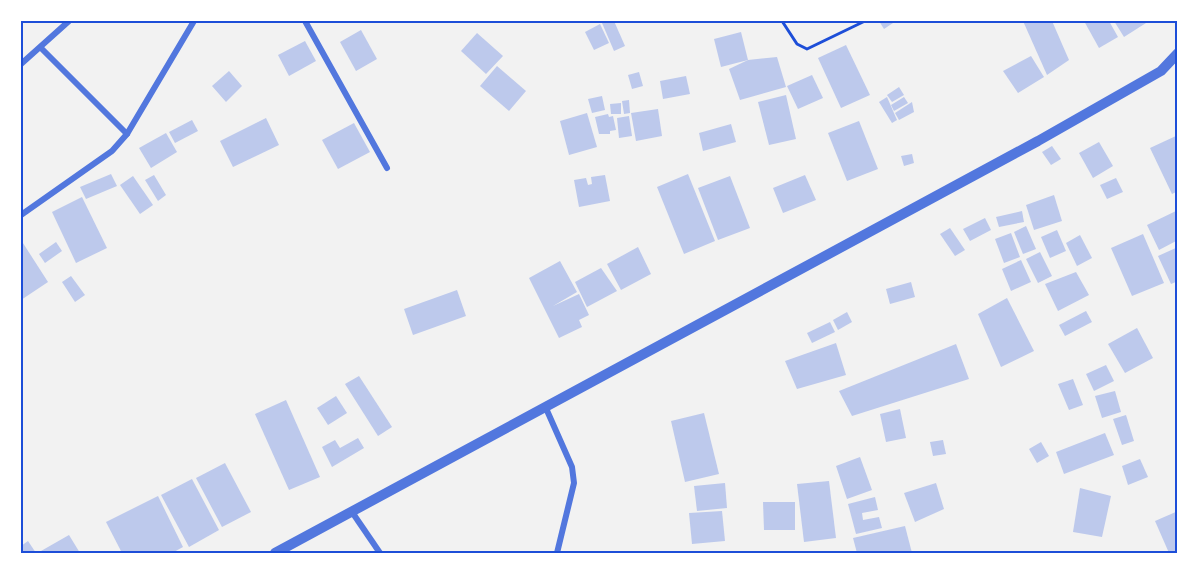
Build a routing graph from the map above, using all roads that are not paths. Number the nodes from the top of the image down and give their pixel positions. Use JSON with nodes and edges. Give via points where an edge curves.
{"nodes":[{"id":1,"x":69,"y":21,"type":"edge"},
{"id":2,"x":194,"y":21,"type":"edge"},
{"id":3,"x":305,"y":21,"type":"edge"},
{"id":4,"x":41,"y":48,"type":"junction"},
{"id":5,"x":1178,"y":53,"type":"edge"},
{"id":6,"x":21,"y":64,"type":"edge"},
{"id":7,"x":128,"y":134,"type":"junction"},
{"id":8,"x":387,"y":168,"type":"dead end"},
{"id":9,"x":21,"y":215,"type":"edge"},
{"id":10,"x":545,"y":405,"type":"junction"},
{"id":11,"x":352,"y":512,"type":"junction"},
{"id":12,"x":275,"y":553,"type":"edge"},
{"id":13,"x":380,"y":553,"type":"edge"},
{"id":14,"x":557,"y":553,"type":"edge"}],
"edges":[{"from":1,"to":4,"type":"street"},
{"from":2,"to":7,"type":"street"},
{"from":3,"to":8,"type":"street"},
{"from":4,"to":6,"type":"street"},
{"from":4,"to":7,"type":"street"},
{"from":5,"to":10,"type":"street","via":[[1161,71],[1038,141]]},
{"from":7,"to":9,"type":"street","via":[[112,152]]},
{"from":10,"to":11,"type":"street"},
{"from":10,"to":14,"type":"street","via":[[572,467],[574,483]]},
{"from":11,"to":12,"type":"street"},
{"from":11,"to":13,"type":"street"}]}
